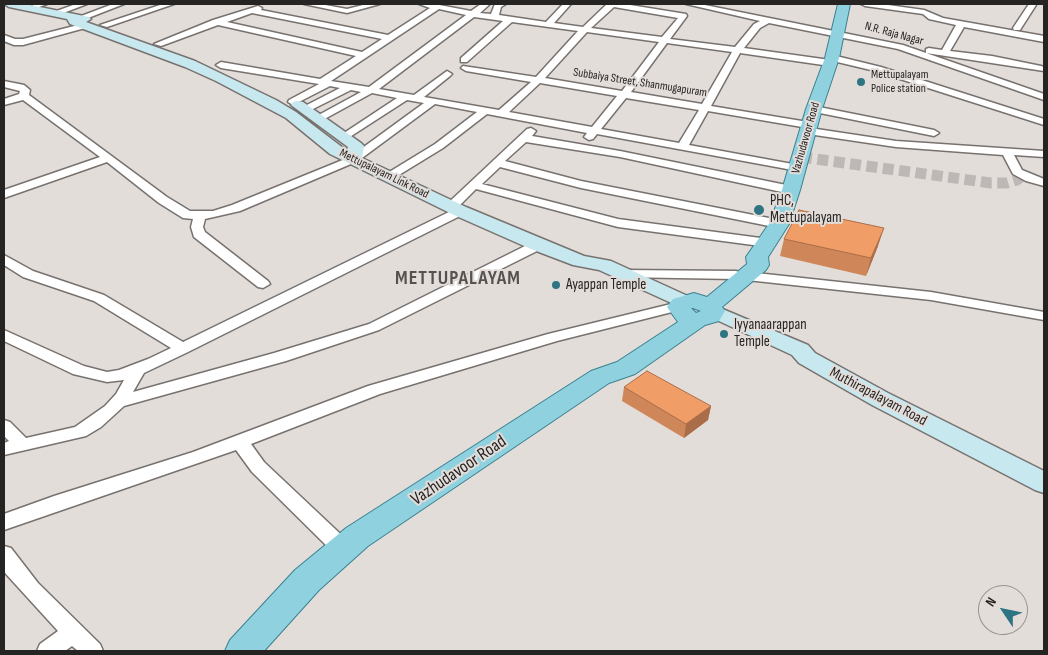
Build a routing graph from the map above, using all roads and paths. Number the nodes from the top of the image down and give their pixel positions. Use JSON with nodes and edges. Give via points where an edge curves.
{"nodes":[{"id":1,"x":9,"y":4,"type":"edge"},
{"id":2,"x":43,"y":4,"type":"edge"},
{"id":3,"x":83,"y":4,"type":"edge"},
{"id":4,"x":120,"y":4,"type":"edge"},
{"id":5,"x":170,"y":4,"type":"edge"},
{"id":6,"x":269,"y":4,"type":"edge"},
{"id":7,"x":308,"y":4,"type":"edge"},
{"id":8,"x":376,"y":4,"type":"edge"},
{"id":9,"x":423,"y":4,"type":"edge"},
{"id":10,"x":486,"y":4,"type":"edge"},
{"id":11,"x":502,"y":4,"type":"edge"},
{"id":12,"x":567,"y":4,"type":"edge"},
{"id":13,"x":597,"y":4,"type":"edge"},
{"id":14,"x":610,"y":4,"type":"edge"},
{"id":15,"x":692,"y":4,"type":"edge"},
{"id":16,"x":844,"y":4,"type":"edge"},
{"id":17,"x":865,"y":4,"type":"edge"},
{"id":18,"x":320,"y":5,"type":"edge"},
{"id":19,"x":1031,"y":5,"type":"edge"},
{"id":20,"x":437,"y":7,"type":"junction"},
{"id":21,"x":680,"y":7,"type":"dead end"},
{"id":22,"x":31,"y":8,"type":"junction"},
{"id":23,"x":250,"y":10,"type":"junction"},
{"id":24,"x":55,"y":13,"type":"junction"},
{"id":25,"x":473,"y":14,"type":"junction"},
{"id":26,"x":494,"y":17,"type":"junction"},
{"id":27,"x":758,"y":18,"type":"junction"},
{"id":28,"x":510,"y":19,"type":"junction"},
{"id":29,"x":78,"y":20,"type":"junction"},
{"id":30,"x":216,"y":22,"type":"junction"},
{"id":31,"x":548,"y":24,"type":"junction"},
{"id":32,"x":104,"y":26,"type":"junction"},
{"id":33,"x":959,"y":28,"type":"junction"},
{"id":34,"x":1017,"y":28,"type":"dead end"},
{"id":35,"x":584,"y":30,"type":"junction"},
{"id":36,"x":4,"y":38,"type":"edge"},
{"id":37,"x":390,"y":38,"type":"junction"},
{"id":38,"x":1044,"y":39,"type":"edge"},
{"id":39,"x":662,"y":41,"type":"junction"},
{"id":40,"x":158,"y":44,"type":"junction"},
{"id":41,"x":1044,"y":47,"type":"edge"},
{"id":42,"x":834,"y":50,"type":"junction"},
{"id":43,"x":737,"y":51,"type":"junction"},
{"id":44,"x":363,"y":55,"type":"junction"},
{"id":45,"x":943,"y":58,"type":"junction"},
{"id":46,"x":221,"y":65,"type":"junction"},
{"id":47,"x":447,"y":74,"type":"dead end"},
{"id":48,"x":1037,"y":76,"type":"edge"},
{"id":49,"x":539,"y":79,"type":"junction"},
{"id":50,"x":325,"y":83,"type":"junction"},
{"id":51,"x":4,"y":84,"type":"edge"},
{"id":52,"x":349,"y":86,"type":"junction"},
{"id":53,"x":370,"y":90,"type":"junction"},
{"id":54,"x":625,"y":94,"type":"junction"},
{"id":55,"x":24,"y":96,"type":"junction"},
{"id":56,"x":411,"y":97,"type":"junction"},
{"id":57,"x":1044,"y":97,"type":"edge"},
{"id":58,"x":434,"y":101,"type":"junction"},
{"id":59,"x":4,"y":102,"type":"edge"},
{"id":60,"x":293,"y":102,"type":"junction"},
{"id":61,"x":706,"y":106,"type":"junction"},
{"id":62,"x":305,"y":110,"type":"junction"},
{"id":63,"x":484,"y":111,"type":"junction"},
{"id":64,"x":501,"y":114,"type":"junction"},
{"id":65,"x":319,"y":119,"type":"junction"},
{"id":66,"x":542,"y":122,"type":"junction"},
{"id":67,"x":811,"y":122,"type":"junction"},
{"id":68,"x":1044,"y":122,"type":"edge"},
{"id":69,"x":593,"y":132,"type":"junction"},
{"id":70,"x":934,"y":132,"type":"dead end"},
{"id":71,"x":345,"y":137,"type":"junction"},
{"id":72,"x":524,"y":138,"type":"junction"},
{"id":73,"x":580,"y":147,"type":"junction"},
{"id":74,"x":682,"y":148,"type":"junction"},
{"id":75,"x":1007,"y":152,"type":"junction"},
{"id":76,"x":1044,"y":154,"type":"edge"},
{"id":77,"x":109,"y":158,"type":"junction"},
{"id":78,"x":354,"y":158,"type":"junction"},
{"id":79,"x":498,"y":163,"type":"junction"},
{"id":80,"x":798,"y":168,"type":"junction"},
{"id":81,"x":390,"y":176,"type":"junction"},
{"id":82,"x":1044,"y":182,"type":"edge"},
{"id":83,"x":474,"y":185,"type":"junction"},
{"id":84,"x":792,"y":190,"type":"junction"},
{"id":85,"x":4,"y":194,"type":"edge"},
{"id":86,"x":455,"y":209,"type":"junction"},
{"id":87,"x":200,"y":216,"type":"junction"},
{"id":88,"x":779,"y":224,"type":"junction"},
{"id":89,"x":538,"y":245,"type":"junction"},
{"id":90,"x":4,"y":259,"type":"edge"},
{"id":91,"x":580,"y":261,"type":"junction"},
{"id":92,"x":752,"y":263,"type":"junction"},
{"id":93,"x":623,"y":274,"type":"junction"},
{"id":94,"x":263,"y":284,"type":"dead end"},
{"id":95,"x":695,"y":310,"type":"junction"},
{"id":96,"x":1044,"y":316,"type":"edge"},
{"id":97,"x":4,"y":334,"type":"edge"},
{"id":98,"x":183,"y":349,"type":"junction"},
{"id":99,"x":137,"y":370,"type":"junction"},
{"id":100,"x":117,"y":402,"type":"junction"},
{"id":101,"x":4,"y":426,"type":"edge"},
{"id":102,"x":239,"y":441,"type":"junction"},
{"id":103,"x":23,"y":445,"type":"junction"},
{"id":104,"x":4,"y":449,"type":"edge"},
{"id":105,"x":1044,"y":483,"type":"edge"},
{"id":106,"x":4,"y":522,"type":"edge"},
{"id":107,"x":343,"y":549,"type":"junction"},
{"id":108,"x":4,"y":554,"type":"edge"},
{"id":109,"x":74,"y":632,"type":"junction"},
{"id":110,"x":48,"y":651,"type":"edge"},
{"id":111,"x":92,"y":651,"type":"edge"},
{"id":112,"x":242,"y":651,"type":"edge"}],
"edges":[{"from":1,"to":22,"type":"street","name":"Mettupalayam Link Road"},
{"from":2,"to":22,"type":"street"},
{"from":3,"to":24,"type":"street"},
{"from":4,"to":29,"type":"street"},
{"from":5,"to":32,"type":"street"},
{"from":6,"to":23,"type":"street"},
{"from":7,"to":18,"type":"street"},
{"from":8,"to":18,"type":"street","via":[[347,11]]},
{"from":9,"to":20,"type":"street"},
{"from":10,"to":25,"type":"street"},
{"from":11,"to":26,"type":"street"},
{"from":12,"to":31,"type":"street"},
{"from":13,"to":14,"type":"street"},
{"from":14,"to":35,"type":"street"},
{"from":14,"to":39,"type":"street","via":[[683,16]]},
{"from":15,"to":27,"type":"street"},
{"from":16,"to":42,"type":"main road","name":"Vazhudavoor Road"},
{"from":17,"to":33,"type":"street","via":[[924,12]]},
{"from":19,"to":34,"type":"street"},
{"from":20,"to":25,"type":"street"},
{"from":20,"to":37,"type":"street"},
{"from":21,"to":27,"type":"street"},
{"from":22,"to":24,"type":"street","name":"Mettupalayam Link Road"},
{"from":23,"to":30,"type":"street"},
{"from":23,"to":37,"type":"street"},
{"from":24,"to":29,"type":"street","name":"Mettupalayam Link Road"},
{"from":25,"to":26,"type":"street"},
{"from":25,"to":53,"type":"street"},
{"from":26,"to":28,"type":"street"},
{"from":27,"to":42,"type":"street"},
{"from":27,"to":42,"type":"street","via":[[769,19]]},
{"from":27,"to":43,"type":"street"},
{"from":28,"to":31,"type":"street"},
{"from":28,"to":49,"type":"street","name":"Subbaiya Street, Shanmugapuram","via":[[465,64]]},
{"from":29,"to":32,"type":"street"},
{"from":29,"to":36,"type":"street","via":[[23,42]]},
{"from":29,"to":78,"type":"street","name":"Mettupalayam Link Road","via":[[190,64],[271,103],[336,151]]},
{"from":30,"to":40,"type":"street"},
{"from":30,"to":44,"type":"street"},
{"from":31,"to":35,"type":"street"},
{"from":32,"to":40,"type":"street"},
{"from":33,"to":38,"type":"street"},
{"from":33,"to":41,"type":"street"},
{"from":33,"to":45,"type":"street"},
{"from":35,"to":39,"type":"street"},
{"from":35,"to":49,"type":"street"},
{"from":37,"to":44,"type":"street"},
{"from":39,"to":43,"type":"street"},
{"from":39,"to":54,"type":"street"},
{"from":40,"to":46,"type":"street"},
{"from":42,"to":43,"type":"street"},
{"from":42,"to":45,"type":"street","name":"N.R. Raja Nagar","via":[[906,48]]},
{"from":42,"to":67,"type":"main road","name":"Vazhudavoor Road"},
{"from":42,"to":68,"type":"street","via":[[878,69]]},
{"from":43,"to":61,"type":"street"},
{"from":44,"to":50,"type":"street"},
{"from":45,"to":48,"type":"street"},
{"from":45,"to":48,"type":"street"},
{"from":46,"to":50,"type":"street"},
{"from":46,"to":60,"type":"street"},
{"from":47,"to":56,"type":"street"},
{"from":48,"to":57,"type":"street"},
{"from":49,"to":54,"type":"street","name":"Subbaiya Street, Shanmugapuram"},
{"from":49,"to":64,"type":"street"},
{"from":50,"to":52,"type":"street"},
{"from":50,"to":60,"type":"street"},
{"from":51,"to":55,"type":"street","via":[[21,87],[25,90]]},
{"from":52,"to":53,"type":"street"},
{"from":52,"to":62,"type":"street"},
{"from":53,"to":56,"type":"street"},
{"from":53,"to":65,"type":"street"},
{"from":54,"to":61,"type":"street","name":"Subbaiya Street, Shanmugapuram"},
{"from":54,"to":69,"type":"street"},
{"from":55,"to":59,"type":"street"},
{"from":55,"to":77,"type":"street"},
{"from":56,"to":58,"type":"street"},
{"from":56,"to":71,"type":"street"},
{"from":58,"to":63,"type":"street"},
{"from":58,"to":78,"type":"street"},
{"from":60,"to":62,"type":"street"},
{"from":61,"to":67,"type":"street","name":"Subbaiya Street, Shanmugapuram"},
{"from":61,"to":74,"type":"street"},
{"from":62,"to":65,"type":"street"},
{"from":63,"to":64,"type":"street"},
{"from":63,"to":81,"type":"street","via":[[439,146]]},
{"from":64,"to":66,"type":"street"},
{"from":65,"to":71,"type":"street"},
{"from":66,"to":69,"type":"street"},
{"from":66,"to":72,"type":"street"},
{"from":67,"to":70,"type":"street"},
{"from":67,"to":75,"type":"street","via":[[896,144]]},
{"from":67,"to":80,"type":"main road","name":"Vazhudavoor Road"},
{"from":69,"to":73,"type":"street"},
{"from":69,"to":74,"type":"street"},
{"from":71,"to":78,"type":"street","via":[[356,146]]},
{"from":72,"to":73,"type":"street"},
{"from":72,"to":79,"type":"street"},
{"from":73,"to":84,"type":"street"},
{"from":74,"to":80,"type":"street"},
{"from":75,"to":76,"type":"street"},
{"from":75,"to":82,"type":"street","via":[[1016,172]]},
{"from":77,"to":85,"type":"street"},
{"from":77,"to":87,"type":"street","via":[[187,215]]},
{"from":78,"to":81,"type":"street","name":"Mettupalayam Link Road"},
{"from":78,"to":87,"type":"street","via":[[262,199],[214,215]]},
{"from":79,"to":83,"type":"street"},
{"from":79,"to":88,"type":"street","via":[[581,184]]},
{"from":80,"to":84,"type":"main road","name":"Vazhudavoor Road"},
{"from":81,"to":86,"type":"street","name":"Mettupalayam Link Road"},
{"from":83,"to":86,"type":"street"},
{"from":83,"to":92,"type":"street"},
{"from":84,"to":88,"type":"main road","name":"Vazhudavoor Road"},
{"from":86,"to":89,"type":"street","name":"Mettupalayam Link Road"},
{"from":86,"to":98,"type":"street"},
{"from":87,"to":94,"type":"street","via":[[199,234]]},
{"from":88,"to":92,"type":"main road","name":"Vazhudavoor Road"},
{"from":89,"to":91,"type":"street","name":"Mettupalayam Link Road"},
{"from":89,"to":100,"type":"street","via":[[374,326],[280,357]]},
{"from":90,"to":98,"type":"street","via":[[28,274],[99,298]]},
{"from":91,"to":93,"type":"street","name":"Mettupalayam Link Road","via":[[604,265]]},
{"from":91,"to":95,"type":"street","via":[[592,272]]},
{"from":92,"to":93,"type":"street"},
{"from":92,"to":95,"type":"main road","name":"Vazhudavoor Road"},
{"from":92,"to":96,"type":"street"},
{"from":93,"to":95,"type":"street","name":"Mettupalayam Link Road"},
{"from":95,"to":102,"type":"street","via":[[538,341],[374,390]]},
{"from":95,"to":105,"type":"street","name":"Muthirapalayam Road","via":[[791,355],[806,358]]},
{"from":95,"to":107,"type":"main road","name":"Vazhudavoor Road","via":[[626,368],[600,376],[357,536]]},
{"from":97,"to":99,"type":"street","via":[[98,376]]},
{"from":98,"to":99,"type":"street"},
{"from":99,"to":100,"type":"street"},
{"from":100,"to":103,"type":"street","via":[[80,432]]},
{"from":101,"to":103,"type":"street"},
{"from":102,"to":106,"type":"street"},
{"from":102,"to":107,"type":"street","via":[[258,467]]},
{"from":103,"to":104,"type":"street"},
{"from":107,"to":112,"type":"main road","name":"Vazhudavoor Road","via":[[307,580]]},
{"from":108,"to":109,"type":"street","via":[[31,589]]},
{"from":109,"to":110,"type":"street"},
{"from":109,"to":111,"type":"street"}]}
